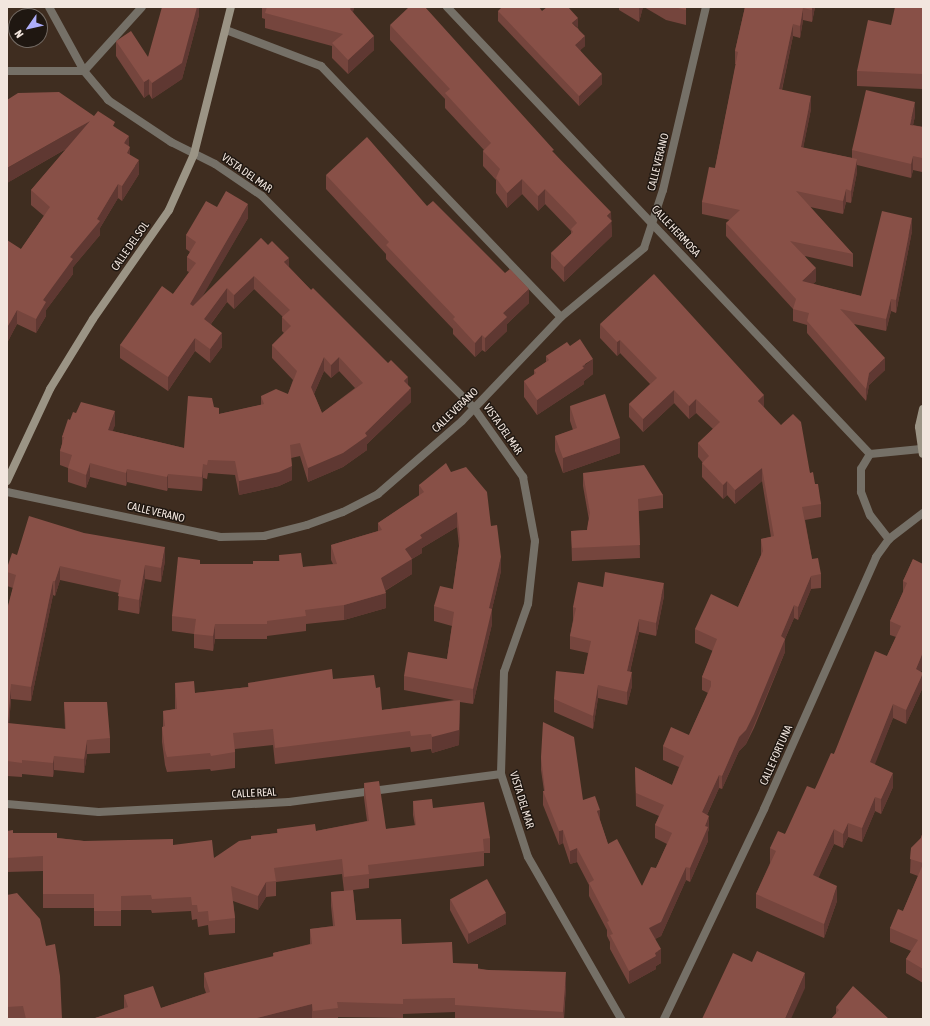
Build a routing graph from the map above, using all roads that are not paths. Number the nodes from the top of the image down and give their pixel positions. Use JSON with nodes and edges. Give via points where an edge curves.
{"nodes":[{"id":1,"x":142,"y":7,"type":"edge"},
{"id":2,"x":231,"y":7,"type":"edge"},
{"id":3,"x":447,"y":7,"type":"edge"},
{"id":4,"x":706,"y":7,"type":"edge"},
{"id":5,"x":51,"y":8,"type":"edge"},
{"id":6,"x":226,"y":30,"type":"junction"},
{"id":7,"x":7,"y":72,"type":"edge"},
{"id":8,"x":84,"y":72,"type":"junction"},
{"id":9,"x":194,"y":154,"type":"junction"},
{"id":10,"x":654,"y":224,"type":"junction"},
{"id":11,"x":561,"y":317,"type":"junction"},
{"id":12,"x":474,"y":408,"type":"junction"},
{"id":13,"x":923,"y":409,"type":"edge"},
{"id":14,"x":922,"y":452,"type":"edge"},
{"id":15,"x":870,"y":454,"type":"junction"},
{"id":16,"x":7,"y":481,"type":"edge"},
{"id":17,"x":7,"y":492,"type":"edge"},
{"id":18,"x":923,"y":513,"type":"edge"},
{"id":19,"x":889,"y":539,"type":"junction"},
{"id":20,"x":500,"y":774,"type":"junction"},
{"id":21,"x":7,"y":804,"type":"edge"},
{"id":22,"x":621,"y":1019,"type":"edge"},
{"id":23,"x":664,"y":1019,"type":"edge"}],
"edges":[{"from":1,"to":8,"type":"street"},
{"from":2,"to":6,"type":"street","name":"CALLE DEL SOL"},
{"from":3,"to":10,"type":"street","name":"CALLE HERMOSA"},
{"from":4,"to":10,"type":"street","name":"CALLE VERANO"},
{"from":5,"to":8,"type":"street","name":"VISTA DEL MAR"},
{"from":6,"to":9,"type":"street","name":"CALLE DEL SOL"},
{"from":6,"to":11,"type":"street","via":[[321,66]]},
{"from":7,"to":8,"type":"street"},
{"from":8,"to":9,"type":"street","name":"VISTA DEL MAR","via":[[108,100],[171,142]]},
{"from":9,"to":12,"type":"street","name":"VISTA DEL MAR","via":[[215,164],[262,196]]},
{"from":9,"to":16,"type":"street","name":"CALLE DEL SOL","via":[[169,210],[93,319],[50,389]]},
{"from":10,"to":11,"type":"street","name":"CALLE VERANO","via":[[644,248]]},
{"from":10,"to":15,"type":"street","name":"CALLE HERMOSA"},
{"from":11,"to":12,"type":"street","name":"CALLE VERANO"},
{"from":12,"to":17,"type":"street","name":"CALLE VERANO","via":[[378,494],[343,512],[307,526],[264,536],[220,537]]},
{"from":12,"to":20,"type":"street","name":"VISTA DEL MAR","via":[[523,477],[535,541],[528,604],[504,672]]},
{"from":13,"to":14,"type":"street","via":[[919,427]]},
{"from":14,"to":15,"type":"street"},
{"from":15,"to":19,"type":"street","via":[[862,469],[861,492],[870,515]]},
{"from":18,"to":19,"type":"street","name":"CALLE FORTUNA"},
{"from":19,"to":23,"type":"street","name":"CALLE FORTUNA","via":[[876,557],[764,809]]},
{"from":20,"to":21,"type":"street","name":"CALLE REAL","via":[[281,802],[99,812]]},
{"from":20,"to":22,"type":"street","name":"VISTA DEL MAR","via":[[528,856]]}]}
